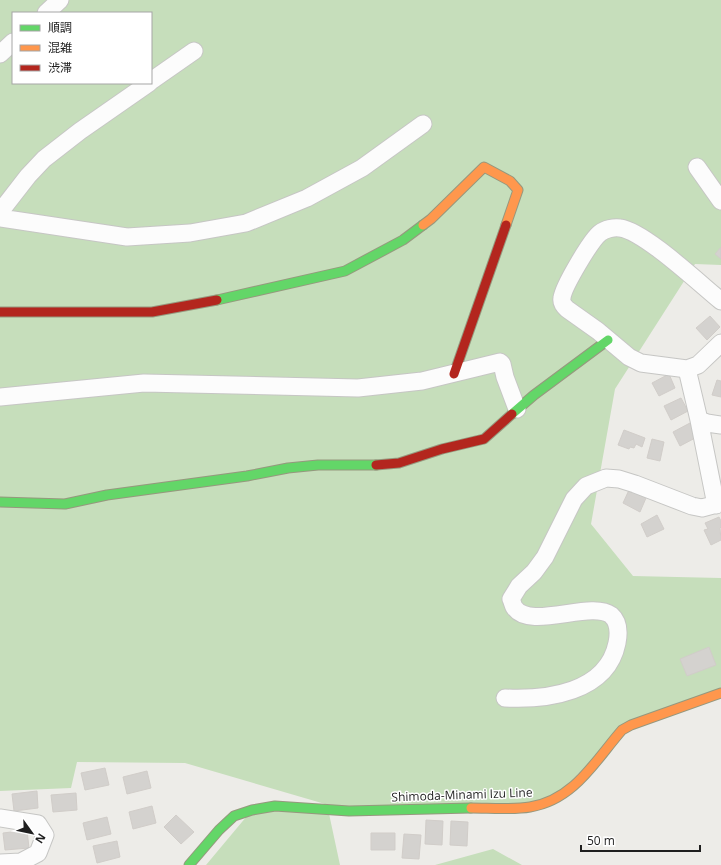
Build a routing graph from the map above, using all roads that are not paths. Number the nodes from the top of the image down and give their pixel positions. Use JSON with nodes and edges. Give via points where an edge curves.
{"nodes":[{"id":1,"x":60,"y":0,"type":"edge"},
{"id":2,"x":47,"y":12,"type":"edge"},
{"id":3,"x":12,"y":43,"type":"edge"},
{"id":4,"x":194,"y":51,"type":"dead end"},
{"id":5,"x":0,"y":54,"type":"edge"},
{"id":6,"x":152,"y":81,"type":"edge"},
{"id":7,"x":147,"y":84,"type":"edge"},
{"id":8,"x":422,"y":124,"type":"dead end"},
{"id":9,"x":697,"y":166,"type":"dead end"},
{"id":10,"x":721,"y":201,"type":"edge"},
{"id":11,"x":0,"y":212,"type":"edge"},
{"id":12,"x":0,"y":218,"type":"edge"},
{"id":13,"x":721,"y":301,"type":"edge"},
{"id":14,"x":0,"y":312,"type":"edge"},
{"id":15,"x":608,"y":340,"type":"junction"},
{"id":16,"x":721,"y":343,"type":"edge"},
{"id":17,"x":687,"y":369,"type":"junction"},
{"id":18,"x":454,"y":374,"type":"junction"},
{"id":19,"x":0,"y":397,"type":"edge"},
{"id":20,"x":517,"y":410,"type":"junction"},
{"id":21,"x":699,"y":420,"type":"junction"},
{"id":22,"x":721,"y":425,"type":"edge"},
{"id":23,"x":0,"y":502,"type":"edge"},
{"id":24,"x":718,"y":504,"type":"edge"},
{"id":25,"x":721,"y":693,"type":"edge"},
{"id":26,"x":505,"y":698,"type":"dead end"},
{"id":27,"x":0,"y":818,"type":"edge"},
{"id":28,"x":0,"y":862,"type":"edge"},
{"id":29,"x":189,"y":865,"type":"edge"}],
"edges":[{"from":1,"to":2,"type":"street"},
{"from":3,"to":5,"type":"street"},
{"from":4,"to":6,"type":"street"},
{"from":7,"to":11,"type":"street","via":[[44,159]]},
{"from":8,"to":12,"type":"street","via":[[362,168],[307,198],[246,223],[190,233],[127,237]]},
{"from":9,"to":10,"type":"street"},
{"from":13,"to":15,"type":"street","via":[[645,240],[626,229],[609,229],[592,241],[562,299],[567,309]]},
{"from":14,"to":18,"type":"street","via":[[152,312],[197,305],[345,271],[403,240],[431,219],[484,167],[510,181],[518,190]]},
{"from":15,"to":17,"type":"street","via":[[629,357],[641,362]]},
{"from":15,"to":20,"type":"street"},
{"from":16,"to":17,"type":"street","via":[[698,365]]},
{"from":17,"to":21,"type":"street"},
{"from":18,"to":19,"type":"street","via":[[422,381],[358,388],[144,383]]},
{"from":18,"to":20,"type":"street","via":[[500,362]]},
{"from":20,"to":23,"type":"street","via":[[484,439],[399,463],[288,468],[107,495],[65,504]]},
{"from":21,"to":22,"type":"street"},
{"from":21,"to":24,"type":"street"},
{"from":24,"to":26,"type":"street","via":[[702,508],[692,506],[619,479],[606,478],[586,486],[574,499],[545,557],[519,586],[512,599],[514,608],[522,614],[558,616],[600,611],[610,615],[620,633],[616,647],[602,673],[577,689],[543,696]]},
{"from":25,"to":29,"type":"street","name":"Shimoda-Minami Izu Line","via":[[622,730],[581,782],[550,802],[530,807],[349,811],[276,806],[252,810],[234,816]]},
{"from":27,"to":28,"type":"street","via":[[38,824],[45,835],[38,853],[21,862]]}]}
